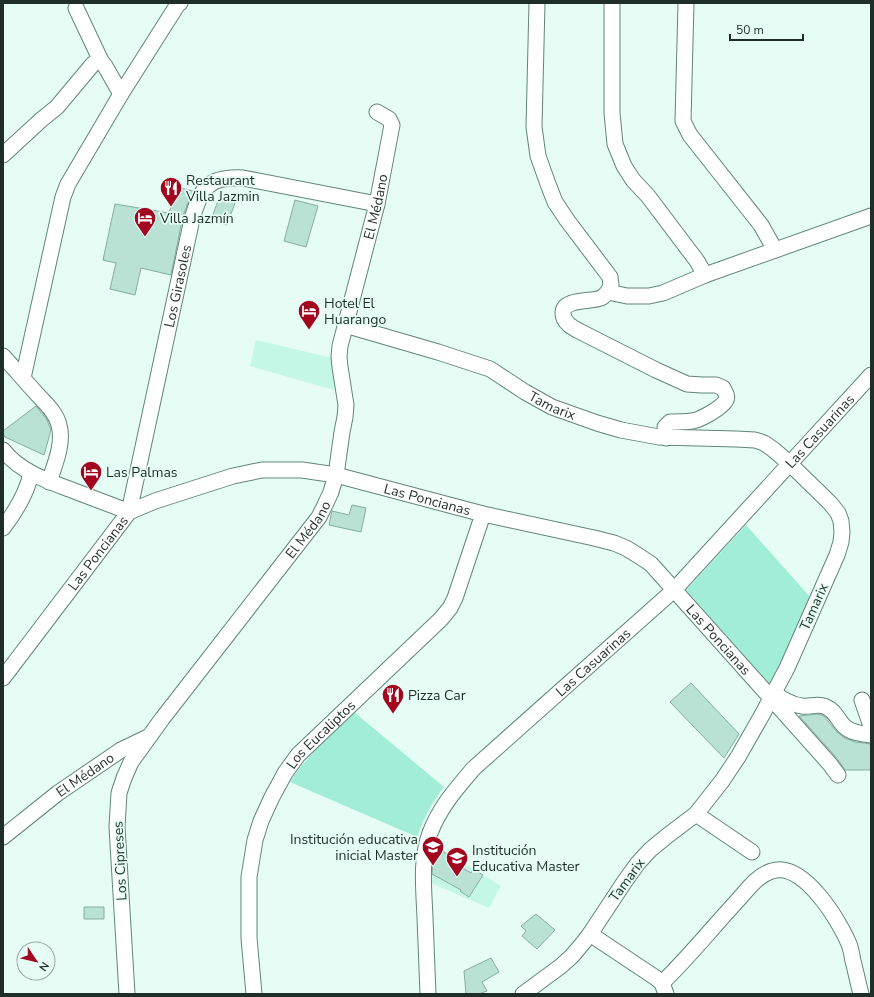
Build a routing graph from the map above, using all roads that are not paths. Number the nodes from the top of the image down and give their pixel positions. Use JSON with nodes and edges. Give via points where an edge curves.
{"nodes":[{"id":1,"x":180,"y":3,"type":"edge"},
{"id":2,"x":537,"y":3,"type":"edge"},
{"id":3,"x":612,"y":3,"type":"edge"},
{"id":4,"x":686,"y":3,"type":"edge"},
{"id":5,"x":76,"y":8,"type":"dead end"},
{"id":6,"x":101,"y":61,"type":"junction"},
{"id":7,"x":121,"y":94,"type":"junction"},
{"id":8,"x":377,"y":112,"type":"dead end"},
{"id":9,"x":3,"y":155,"type":"edge"},
{"id":10,"x":376,"y":204,"type":"junction"},
{"id":11,"x":871,"y":216,"type":"edge"},
{"id":12,"x":775,"y":250,"type":"junction"},
{"id":13,"x":705,"y":275,"type":"junction"},
{"id":14,"x":608,"y":292,"type":"junction"},
{"id":15,"x":345,"y":325,"type":"junction"},
{"id":16,"x":3,"y":356,"type":"edge"},
{"id":17,"x":871,"y":375,"type":"edge"},
{"id":18,"x":23,"y":378,"type":"junction"},
{"id":19,"x":666,"y":438,"type":"junction"},
{"id":20,"x":3,"y":450,"type":"edge"},
{"id":21,"x":790,"y":464,"type":"junction"},
{"id":22,"x":31,"y":473,"type":"junction"},
{"id":23,"x":336,"y":475,"type":"junction"},
{"id":24,"x":49,"y":482,"type":"junction"},
{"id":25,"x":129,"y":512,"type":"junction"},
{"id":26,"x":483,"y":514,"type":"junction"},
{"id":27,"x":3,"y":528,"type":"edge"},
{"id":28,"x":674,"y":590,"type":"junction"},
{"id":29,"x":3,"y":678,"type":"edge"},
{"id":30,"x":772,"y":696,"type":"junction"},
{"id":31,"x":862,"y":700,"type":"dead end"},
{"id":32,"x":871,"y":726,"type":"edge"},
{"id":33,"x":871,"y":735,"type":"edge"},
{"id":34,"x":149,"y":737,"type":"junction"},
{"id":35,"x":838,"y":775,"type":"dead end"},
{"id":36,"x":696,"y":814,"type":"junction"},
{"id":37,"x":3,"y":837,"type":"edge"},
{"id":38,"x":752,"y":852,"type":"dead end"},
{"id":39,"x":590,"y":934,"type":"junction"},
{"id":40,"x":664,"y":988,"type":"edge"},
{"id":41,"x":127,"y":994,"type":"edge"},
{"id":42,"x":254,"y":994,"type":"edge"},
{"id":43,"x":428,"y":994,"type":"edge"},
{"id":44,"x":523,"y":994,"type":"edge"},
{"id":45,"x":861,"y":994,"type":"edge"}],
"edges":[{"from":1,"to":7,"type":"street"},
{"from":2,"to":14,"type":"street","via":[[534,127],[538,156],[556,202],[610,277],[611,285]]},
{"from":3,"to":13,"type":"street","via":[[612,114],[615,144],[633,180],[648,196]]},
{"from":4,"to":12,"type":"street","via":[[683,122],[690,135],[761,225]]},
{"from":5,"to":6,"type":"street"},
{"from":6,"to":7,"type":"street"},
{"from":6,"to":9,"type":"street","via":[[93,64],[57,107]]},
{"from":7,"to":18,"type":"street","via":[[68,184],[63,197]]},
{"from":8,"to":10,"type":"street","name":"El Médano","via":[[389,119],[392,125]]},
{"from":10,"to":15,"type":"street","name":"El Médano"},
{"from":10,"to":25,"type":"street","name":"Los Girasoles","via":[[243,178],[223,178],[204,190],[192,220]]},
{"from":11,"to":12,"type":"street"},
{"from":12,"to":13,"type":"street"},
{"from":13,"to":14,"type":"street","via":[[663,293],[649,296],[627,296]]},
{"from":14,"to":19,"type":"street","via":[[601,298],[566,306],[563,311],[564,319],[581,332],[656,370],[687,384],[716,385],[723,388],[726,394],[726,400],[702,418],[666,424]]},
{"from":15,"to":19,"type":"street","name":"Tamarix","via":[[490,369],[552,407],[597,423]]},
{"from":15,"to":23,"type":"street","name":"El Médano","via":[[339,357],[346,404]]},
{"from":16,"to":18,"type":"street"},
{"from":17,"to":21,"type":"street","name":"Las Casuarinas"},
{"from":18,"to":24,"type":"street","via":[[56,417],[59,425],[60,442]]},
{"from":19,"to":21,"type":"street","name":"Tamarix","via":[[755,440],[764,443]]},
{"from":20,"to":22,"type":"street"},
{"from":21,"to":28,"type":"street","name":"Las Casuarinas"},
{"from":21,"to":30,"type":"street","name":"Tamarix","via":[[838,513],[842,521],[842,532],[837,555]]},
{"from":22,"to":24,"type":"street"},
{"from":22,"to":27,"type":"street","via":[[25,494]]},
{"from":23,"to":25,"type":"street","name":"Las Poncianas","via":[[302,470],[247,472],[154,501]]},
{"from":23,"to":26,"type":"street","name":"Las Poncianas"},
{"from":23,"to":34,"type":"street","name":"El Médano","via":[[331,492],[318,517]]},
{"from":24,"to":25,"type":"street"},
{"from":25,"to":29,"type":"street","name":"Las Poncianas"},
{"from":26,"to":28,"type":"street","name":"Las Poncianas","via":[[614,543],[650,564]]},
{"from":26,"to":42,"type":"street","name":"Los Eucaliptos","via":[[459,588],[445,614],[298,755],[272,797],[255,840],[250,877],[249,938]]},
{"from":28,"to":30,"type":"street","name":"Las Poncianas"},
{"from":28,"to":43,"type":"street","name":"Las Casuarinas","via":[[474,768],[445,804],[430,835],[424,867]]},
{"from":30,"to":33,"type":"street","via":[[802,706],[828,707],[849,730]]},
{"from":30,"to":35,"type":"street","name":"Las Poncianas"},
{"from":30,"to":36,"type":"street","name":"Tamarix","via":[[738,757]]},
{"from":31,"to":32,"type":"street"},
{"from":34,"to":37,"type":"street","name":"El Médano","via":[[121,750],[74,782]]},
{"from":34,"to":41,"type":"street","name":"Los Cipreses","via":[[131,762],[119,793],[117,827]]},
{"from":36,"to":38,"type":"street"},
{"from":36,"to":39,"type":"street","name":"Tamarix","via":[[650,850],[638,863]]},
{"from":39,"to":40,"type":"street","via":[[645,970]]},
{"from":39,"to":44,"type":"street","name":"Tamarix","via":[[561,966]]},
{"from":40,"to":45,"type":"street","via":[[683,962],[755,881],[773,870],[785,870],[807,882],[834,916],[849,945]]}]}
